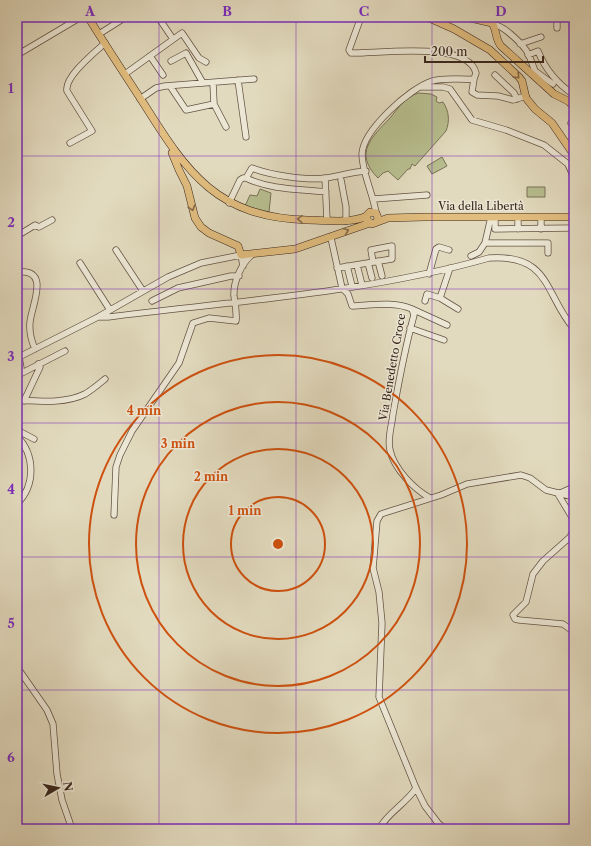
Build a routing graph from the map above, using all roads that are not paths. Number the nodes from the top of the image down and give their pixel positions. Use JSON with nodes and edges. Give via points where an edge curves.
{"nodes":[{"id":1,"x":81,"y":17,"type":"edge"},
{"id":2,"x":88,"y":17,"type":"edge"},
{"id":3,"x":126,"y":17,"type":"edge"},
{"id":4,"x":158,"y":17,"type":"edge"},
{"id":5,"x":361,"y":17,"type":"edge"},
{"id":6,"x":427,"y":17,"type":"edge"},
{"id":7,"x":466,"y":17,"type":"edge"},
{"id":8,"x":557,"y":17,"type":"edge"},
{"id":9,"x":485,"y":19,"type":"edge"},
{"id":10,"x":494,"y":25,"type":"junction"},
{"id":11,"x":556,"y":28,"type":"dead end"},
{"id":12,"x":99,"y":34,"type":"junction"},
{"id":13,"x":541,"y":37,"type":"dead end"},
{"id":14,"x":173,"y":39,"type":"junction"},
{"id":15,"x":104,"y":43,"type":"junction"},
{"id":16,"x":520,"y":44,"type":"junction"},
{"id":17,"x":574,"y":48,"type":"edge"},
{"id":18,"x":17,"y":55,"type":"edge"},
{"id":19,"x":528,"y":55,"type":"junction"},
{"id":20,"x":150,"y":56,"type":"junction"},
{"id":21,"x":199,"y":58,"type":"junction"},
{"id":22,"x":171,"y":61,"type":"dead end"},
{"id":23,"x":192,"y":62,"type":"junction"},
{"id":24,"x":206,"y":62,"type":"dead end"},
{"id":25,"x":574,"y":62,"type":"edge"},
{"id":26,"x":534,"y":73,"type":"junction"},
{"id":27,"x":125,"y":74,"type":"junction"},
{"id":28,"x":163,"y":75,"type":"dead end"},
{"id":29,"x":495,"y":75,"type":"dead end"},
{"id":30,"x":254,"y":79,"type":"dead end"},
{"id":31,"x":474,"y":79,"type":"junction"},
{"id":32,"x":238,"y":80,"type":"junction"},
{"id":33,"x":203,"y":83,"type":"junction"},
{"id":34,"x":213,"y":83,"type":"junction"},
{"id":35,"x":553,"y":84,"type":"dead end"},
{"id":36,"x":170,"y":86,"type":"junction"},
{"id":37,"x":420,"y":87,"type":"junction"},
{"id":38,"x":574,"y":95,"type":"edge"},
{"id":39,"x":526,"y":96,"type":"junction"},
{"id":40,"x":517,"y":98,"type":"junction"},
{"id":41,"x":140,"y":99,"type":"junction"},
{"id":42,"x":214,"y":104,"type":"junction"},
{"id":43,"x":574,"y":107,"type":"edge"},
{"id":44,"x":226,"y":127,"type":"dead end"},
{"id":45,"x":246,"y":137,"type":"dead end"},
{"id":46,"x":70,"y":143,"type":"dead end"},
{"id":47,"x":572,"y":146,"type":"edge"},
{"id":48,"x":574,"y":155,"type":"edge"},
{"id":49,"x":178,"y":161,"type":"junction"},
{"id":50,"x":366,"y":171,"type":"junction"},
{"id":51,"x":246,"y":178,"type":"junction"},
{"id":52,"x":325,"y":178,"type":"junction"},
{"id":53,"x":574,"y":178,"type":"edge"},
{"id":54,"x":341,"y":180,"type":"dead end"},
{"id":55,"x":200,"y":182,"type":"junction"},
{"id":56,"x":187,"y":186,"type":"junction"},
{"id":57,"x":326,"y":192,"type":"junction"},
{"id":58,"x":427,"y":195,"type":"dead end"},
{"id":59,"x":374,"y":200,"type":"junction"},
{"id":60,"x":229,"y":202,"type":"junction"},
{"id":61,"x":373,"y":217,"type":"junction"},
{"id":62,"x":493,"y":217,"type":"junction"},
{"id":63,"x":518,"y":217,"type":"junction"},
{"id":64,"x":541,"y":217,"type":"junction"},
{"id":65,"x":574,"y":217,"type":"edge"},
{"id":66,"x":52,"y":220,"type":"dead end"},
{"id":67,"x":328,"y":220,"type":"junction"},
{"id":68,"x":346,"y":220,"type":"junction"},
{"id":69,"x":574,"y":228,"type":"edge"},
{"id":70,"x":518,"y":229,"type":"junction"},
{"id":71,"x":541,"y":229,"type":"junction"},
{"id":72,"x":17,"y":233,"type":"edge"},
{"id":73,"x":331,"y":238,"type":"junction"},
{"id":74,"x":485,"y":243,"type":"junction"},
{"id":75,"x":238,"y":246,"type":"junction"},
{"id":76,"x":116,"y":250,"type":"dead end"},
{"id":77,"x":449,"y":250,"type":"dead end"},
{"id":78,"x":254,"y":253,"type":"junction"},
{"id":79,"x":548,"y":253,"type":"dead end"},
{"id":80,"x":241,"y":254,"type":"junction"},
{"id":81,"x":471,"y":256,"type":"dead end"},
{"id":82,"x":373,"y":262,"type":"junction"},
{"id":83,"x":80,"y":263,"type":"dead end"},
{"id":84,"x":357,"y":265,"type":"junction"},
{"id":85,"x":243,"y":266,"type":"junction"},
{"id":86,"x":347,"y":266,"type":"junction"},
{"id":87,"x":337,"y":268,"type":"junction"},
{"id":88,"x":450,"y":268,"type":"junction"},
{"id":89,"x":17,"y":272,"type":"edge"},
{"id":90,"x":429,"y":274,"type":"junction"},
{"id":91,"x":238,"y":276,"type":"junction"},
{"id":92,"x":382,"y":276,"type":"dead end"},
{"id":93,"x":372,"y":278,"type":"dead end"},
{"id":94,"x":362,"y":284,"type":"junction"},
{"id":95,"x":352,"y":286,"type":"junction"},
{"id":96,"x":342,"y":288,"type":"junction"},
{"id":97,"x":143,"y":291,"type":"junction"},
{"id":98,"x":440,"y":298,"type":"junction"},
{"id":99,"x":425,"y":300,"type":"dead end"},
{"id":100,"x":152,"y":301,"type":"dead end"},
{"id":101,"x":235,"y":302,"type":"junction"},
{"id":102,"x":412,"y":309,"type":"junction"},
{"id":103,"x":458,"y":309,"type":"dead end"},
{"id":104,"x":110,"y":310,"type":"junction"},
{"id":105,"x":98,"y":317,"type":"junction"},
{"id":106,"x":448,"y":325,"type":"dead end"},
{"id":107,"x":410,"y":328,"type":"junction"},
{"id":108,"x":574,"y":329,"type":"edge"},
{"id":109,"x":444,"y":340,"type":"dead end"},
{"id":110,"x":35,"y":349,"type":"junction"},
{"id":111,"x":66,"y":351,"type":"dead end"},
{"id":112,"x":18,"y":357,"type":"edge"},
{"id":113,"x":38,"y":364,"type":"junction"},
{"id":114,"x":20,"y":374,"type":"junction"},
{"id":115,"x":105,"y":380,"type":"dead end"},
{"id":116,"x":17,"y":381,"type":"edge"},
{"id":117,"x":17,"y":400,"type":"edge"},
{"id":118,"x":24,"y":401,"type":"junction"},
{"id":119,"x":17,"y":430,"type":"edge"},
{"id":120,"x":17,"y":436,"type":"edge"},
{"id":121,"x":34,"y":439,"type":"dead end"},
{"id":122,"x":574,"y":487,"type":"edge"},
{"id":123,"x":558,"y":494,"type":"junction"},
{"id":124,"x":574,"y":497,"type":"edge"},
{"id":125,"x":430,"y":498,"type":"junction"},
{"id":126,"x":17,"y":504,"type":"edge"},
{"id":127,"x":114,"y":515,"type":"dead end"},
{"id":128,"x":574,"y":632,"type":"edge"},
{"id":129,"x":17,"y":667,"type":"edge"},
{"id":130,"x":416,"y":788,"type":"junction"},
{"id":131,"x":72,"y":829,"type":"edge"},
{"id":132,"x":379,"y":829,"type":"edge"},
{"id":133,"x":445,"y":829,"type":"edge"}],
"edges":[{"from":1,"to":18,"type":"street"},
{"from":2,"to":12,"type":"main road"},
{"from":3,"to":12,"type":"street"},
{"from":4,"to":14,"type":"street"},
{"from":5,"to":31,"type":"street","via":[[349,50],[351,53],[443,52],[471,64],[476,73]]},
{"from":6,"to":39,"type":"main road","one_way":true,"via":[[490,50],[519,77]]},
{"from":7,"to":9,"type":"main road"},
{"from":8,"to":11,"type":"street"},
{"from":9,"to":10,"type":"main road"},
{"from":10,"to":16,"type":"street","via":[[506,29]]},
{"from":10,"to":26,"type":"main road","via":[[498,43]]},
{"from":12,"to":15,"type":"main road"},
{"from":13,"to":16,"type":"street"},
{"from":14,"to":20,"type":"street"},
{"from":14,"to":21,"type":"street","via":[[182,33]]},
{"from":15,"to":27,"type":"main road"},
{"from":15,"to":46,"type":"street","via":[[73,74],[67,84],[68,91],[92,131]]},
{"from":16,"to":19,"type":"street"},
{"from":17,"to":25,"type":"street"},
{"from":19,"to":26,"type":"street"},
{"from":19,"to":38,"type":"street","via":[[538,51],[544,68]]},
{"from":20,"to":27,"type":"street"},
{"from":20,"to":28,"type":"street"},
{"from":21,"to":23,"type":"street"},
{"from":21,"to":24,"type":"street"},
{"from":22,"to":23,"type":"street","via":[[186,53]]},
{"from":23,"to":33,"type":"street"},
{"from":26,"to":35,"type":"street"},
{"from":26,"to":43,"type":"main road","via":[[554,94]]},
{"from":27,"to":41,"type":"main road"},
{"from":29,"to":40,"type":"street"},
{"from":30,"to":32,"type":"street"},
{"from":31,"to":37,"type":"street","via":[[449,78],[432,81]]},
{"from":31,"to":40,"type":"street","via":[[472,90],[475,94],[513,100]]},
{"from":32,"to":34,"type":"street"},
{"from":32,"to":45,"type":"street"},
{"from":33,"to":34,"type":"street"},
{"from":33,"to":36,"type":"street"},
{"from":34,"to":42,"type":"street"},
{"from":36,"to":41,"type":"street","via":[[156,88]]},
{"from":36,"to":42,"type":"street","via":[[186,110]]},
{"from":37,"to":50,"type":"street","via":[[401,100],[366,140],[362,152]]},
{"from":37,"to":53,"type":"street","via":[[450,89],[472,120],[544,145],[568,164]]},
{"from":39,"to":40,"type":"street"},
{"from":39,"to":47,"type":"main road","via":[[535,109],[552,123]]},
{"from":41,"to":49,"type":"main road"},
{"from":42,"to":44,"type":"street"},
{"from":47,"to":48,"type":"main road"},
{"from":49,"to":55,"type":"main road"},
{"from":49,"to":56,"type":"main road"},
{"from":50,"to":52,"type":"street"},
{"from":50,"to":59,"type":"street"},
{"from":51,"to":52,"type":"street","via":[[252,168],[277,176]]},
{"from":51,"to":57,"type":"street","via":[[260,185],[276,188]]},
{"from":51,"to":60,"type":"street","via":[[240,180]]},
{"from":52,"to":57,"type":"street"},
{"from":54,"to":68,"type":"street"},
{"from":55,"to":56,"type":"main road","via":[[192,181]]},
{"from":55,"to":60,"type":"main road"},
{"from":56,"to":75,"type":"main road","one_way":true,"via":[[192,209],[201,227]]},
{"from":57,"to":67,"type":"street"},
{"from":58,"to":59,"type":"street"},
{"from":59,"to":61,"type":"street"},
{"from":67,"to":60,"type":"main road","one_way":true,"via":[[270,217]]},
{"from":61,"to":62,"type":"main road","name":"Via della Libertà"},
{"from":61,"to":68,"type":"main road"},
{"from":73,"to":61,"type":"main road","one_way":true},
{"from":62,"to":63,"type":"main road","name":"Via della Libertà"},
{"from":62,"to":70,"type":"street","via":[[495,230]]},
{"from":62,"to":74,"type":"street"},
{"from":63,"to":64,"type":"main road","name":"Via della Libertà"},
{"from":63,"to":70,"type":"street"},
{"from":64,"to":65,"type":"main road","name":"Via della Libertà"},
{"from":64,"to":71,"type":"street"},
{"from":66,"to":72,"type":"street","via":[[40,227],[35,225],[22,233]]},
{"from":67,"to":68,"type":"main road"},
{"from":69,"to":71,"type":"street"},
{"from":70,"to":71,"type":"street"},
{"from":73,"to":78,"type":"main road","via":[[284,252]]},
{"from":73,"to":87,"type":"street","name":"Via Benedetto Croce"},
{"from":74,"to":79,"type":"street","via":[[548,243]]},
{"from":74,"to":81,"type":"street","via":[[479,252]]},
{"from":75,"to":78,"type":"main road"},
{"from":75,"to":80,"type":"main road"},
{"from":76,"to":97,"type":"street"},
{"from":77,"to":90,"type":"street","via":[[436,248]]},
{"from":78,"to":80,"type":"main road"},
{"from":78,"to":85,"type":"street","via":[[247,258]]},
{"from":80,"to":85,"type":"street"},
{"from":80,"to":97,"type":"street","via":[[201,262]]},
{"from":82,"to":82,"type":"street","via":[[371,250],[392,246],[392,259]]},
{"from":82,"to":84,"type":"street"},
{"from":82,"to":92,"type":"street"},
{"from":82,"to":93,"type":"street"},
{"from":83,"to":104,"type":"street"},
{"from":84,"to":86,"type":"street"},
{"from":84,"to":94,"type":"street"},
{"from":85,"to":91,"type":"street"},
{"from":86,"to":87,"type":"street"},
{"from":86,"to":95,"type":"street"},
{"from":87,"to":96,"type":"street","name":"Via Benedetto Croce"},
{"from":88,"to":90,"type":"street"},
{"from":88,"to":98,"type":"street"},
{"from":88,"to":108,"type":"street","via":[[489,258],[518,260],[540,274],[548,283]]},
{"from":89,"to":110,"type":"street","via":[[30,273],[37,283],[38,289],[30,321],[30,334]]},
{"from":90,"to":94,"type":"street"},
{"from":91,"to":100,"type":"street","via":[[185,286]]},
{"from":91,"to":101,"type":"street"},
{"from":94,"to":95,"type":"street"},
{"from":95,"to":96,"type":"street"},
{"from":96,"to":101,"type":"street"},
{"from":96,"to":102,"type":"street","name":"Via Benedetto Croce","via":[[348,294],[352,306],[387,304],[404,305]]},
{"from":97,"to":104,"type":"street"},
{"from":98,"to":99,"type":"street","via":[[427,294]]},
{"from":98,"to":103,"type":"street"},
{"from":101,"to":105,"type":"street"},
{"from":101,"to":127,"type":"street","via":[[236,321],[209,318],[193,322],[179,362],[132,431],[120,455],[116,467]]},
{"from":102,"to":106,"type":"street"},
{"from":102,"to":107,"type":"street","name":"Via Benedetto Croce","via":[[414,315]]},
{"from":104,"to":105,"type":"street"},
{"from":105,"to":110,"type":"street"},
{"from":107,"to":109,"type":"street"},
{"from":107,"to":125,"type":"street","name":"Via Benedetto Croce","via":[[389,445],[394,459],[410,483],[417,491]]},
{"from":110,"to":112,"type":"street"},
{"from":111,"to":113,"type":"street"},
{"from":112,"to":114,"type":"street"},
{"from":113,"to":114,"type":"street"},
{"from":113,"to":118,"type":"street","via":[[40,367]]},
{"from":114,"to":116,"type":"street"},
{"from":115,"to":118,"type":"street","via":[[74,398]]},
{"from":117,"to":118,"type":"street"},
{"from":119,"to":121,"type":"street"},
{"from":120,"to":126,"type":"street","via":[[26,447],[32,468],[26,493]]},
{"from":122,"to":123,"type":"street"},
{"from":123,"to":124,"type":"street"},
{"from":123,"to":125,"type":"street","via":[[521,475],[467,484]]},
{"from":123,"to":128,"type":"street","via":[[573,519],[573,531],[533,574],[526,602],[513,615],[519,620],[563,624]]},
{"from":125,"to":130,"type":"street","via":[[381,514],[378,518],[373,568],[379,592],[382,623],[379,697]]},
{"from":129,"to":131,"type":"street","via":[[54,724],[62,800]]},
{"from":130,"to":132,"type":"street","via":[[386,817]]},
{"from":130,"to":133,"type":"street","via":[[425,806]]}]}
